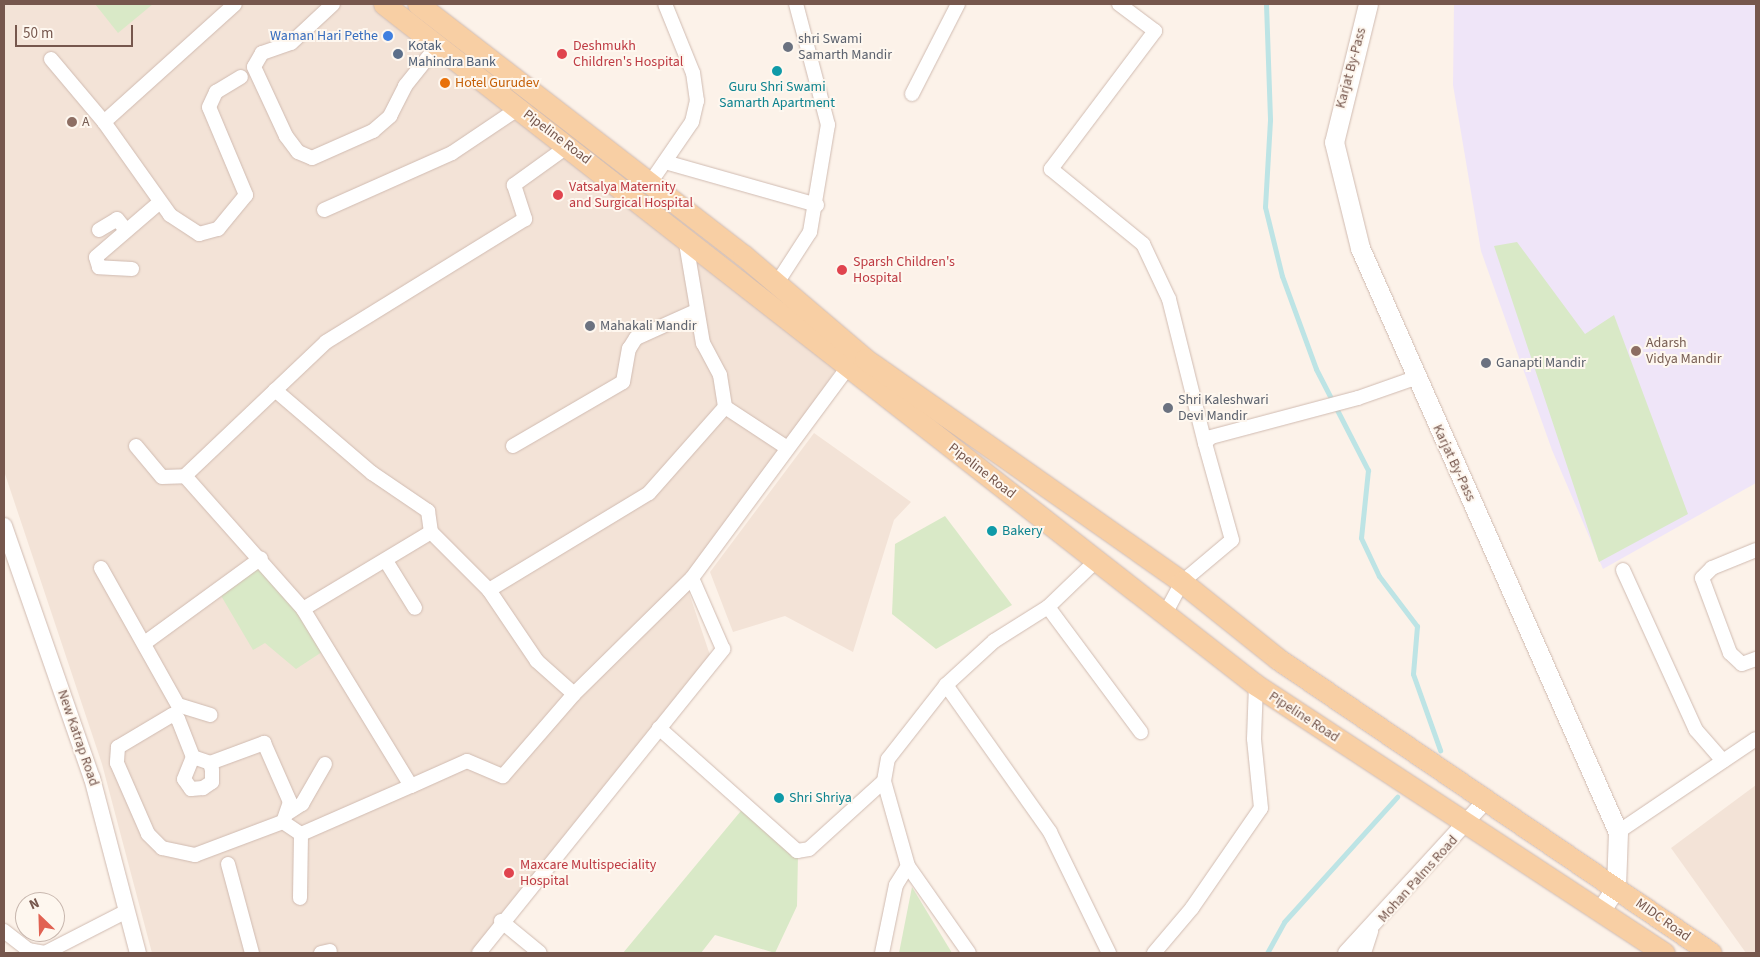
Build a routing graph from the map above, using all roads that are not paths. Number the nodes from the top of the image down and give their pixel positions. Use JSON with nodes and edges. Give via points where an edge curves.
{"nodes":[{"id":1,"x":235,"y":4,"type":"edge"},
{"id":2,"x":333,"y":4,"type":"edge"},
{"id":3,"x":384,"y":4,"type":"edge"},
{"id":4,"x":418,"y":4,"type":"edge"},
{"id":5,"x":666,"y":4,"type":"edge"},
{"id":6,"x":796,"y":4,"type":"edge"},
{"id":7,"x":958,"y":4,"type":"edge"},
{"id":8,"x":1119,"y":4,"type":"edge"},
{"id":9,"x":1368,"y":4,"type":"edge"},
{"id":10,"x":438,"y":45,"type":"junction"},
{"id":11,"x":51,"y":58,"type":"dead end"},
{"id":12,"x":241,"y":77,"type":"dead end"},
{"id":13,"x":912,"y":94,"type":"dead end"},
{"id":14,"x":519,"y":108,"type":"junction"},
{"id":15,"x":104,"y":122,"type":"junction"},
{"id":16,"x":568,"y":146,"type":"junction"},
{"id":17,"x":665,"y":162,"type":"junction"},
{"id":18,"x":650,"y":183,"type":"junction"},
{"id":19,"x":160,"y":202,"type":"junction"},
{"id":20,"x":817,"y":205,"type":"junction"},
{"id":21,"x":324,"y":210,"type":"dead end"},
{"id":22,"x":98,"y":230,"type":"dead end"},
{"id":23,"x":126,"y":230,"type":"junction"},
{"id":24,"x":685,"y":235,"type":"junction"},
{"id":25,"x":132,"y":269,"type":"dead end"},
{"id":26,"x":776,"y":283,"type":"junction"},
{"id":27,"x":696,"y":311,"type":"junction"},
{"id":28,"x":849,"y":366,"type":"junction"},
{"id":29,"x":1416,"y":378,"type":"junction"},
{"id":30,"x":275,"y":390,"type":"junction"},
{"id":31,"x":725,"y":407,"type":"junction"},
{"id":32,"x":1205,"y":443,"type":"junction"},
{"id":33,"x":136,"y":446,"type":"dead end"},
{"id":34,"x":513,"y":446,"type":"dead end"},
{"id":35,"x":786,"y":447,"type":"junction"},
{"id":36,"x":184,"y":476,"type":"junction"},
{"id":37,"x":4,"y":526,"type":"edge"},
{"id":38,"x":431,"y":532,"type":"junction"},
{"id":39,"x":1756,"y":550,"type":"edge"},
{"id":40,"x":261,"y":558,"type":"junction"},
{"id":41,"x":386,"y":561,"type":"junction"},
{"id":42,"x":1096,"y":561,"type":"junction"},
{"id":43,"x":101,"y":568,"type":"dead end"},
{"id":44,"x":1623,"y":570,"type":"dead end"},
{"id":45,"x":692,"y":578,"type":"junction"},
{"id":46,"x":1182,"y":582,"type":"junction"},
{"id":47,"x":489,"y":590,"type":"junction"},
{"id":48,"x":1048,"y":607,"type":"junction"},
{"id":49,"x":415,"y":608,"type":"dead end"},
{"id":50,"x":303,"y":609,"type":"junction"},
{"id":51,"x":1165,"y":614,"type":"junction"},
{"id":52,"x":146,"y":642,"type":"junction"},
{"id":53,"x":1756,"y":659,"type":"edge"},
{"id":54,"x":946,"y":684,"type":"junction"},
{"id":55,"x":1256,"y":685,"type":"junction"},
{"id":56,"x":574,"y":694,"type":"junction"},
{"id":57,"x":210,"y":715,"type":"dead end"},
{"id":58,"x":659,"y":728,"type":"junction"},
{"id":59,"x":1141,"y":732,"type":"dead end"},
{"id":60,"x":1756,"y":739,"type":"edge"},
{"id":61,"x":193,"y":757,"type":"junction"},
{"id":62,"x":1723,"y":761,"type":"junction"},
{"id":63,"x":210,"y":763,"type":"junction"},
{"id":64,"x":325,"y":764,"type":"dead end"},
{"id":65,"x":884,"y":781,"type":"junction"},
{"id":66,"x":411,"y":786,"type":"junction"},
{"id":67,"x":1486,"y":800,"type":"junction"},
{"id":68,"x":286,"y":818,"type":"junction"},
{"id":69,"x":1467,"y":825,"type":"junction"},
{"id":70,"x":1618,"y":832,"type":"junction"},
{"id":71,"x":301,"y":834,"type":"junction"},
{"id":72,"x":228,"y":864,"type":"dead end"},
{"id":73,"x":908,"y":866,"type":"junction"},
{"id":74,"x":1616,"y":887,"type":"junction"},
{"id":75,"x":300,"y":898,"type":"dead end"},
{"id":76,"x":1600,"y":910,"type":"junction"},
{"id":77,"x":127,"y":911,"type":"junction"},
{"id":78,"x":501,"y":921,"type":"junction"},
{"id":79,"x":4,"y":931,"type":"edge"},
{"id":80,"x":1371,"y":931,"type":"junction"},
{"id":81,"x":138,"y":953,"type":"edge"},
{"id":82,"x":252,"y":953,"type":"edge"},
{"id":83,"x":479,"y":953,"type":"edge"},
{"id":84,"x":540,"y":953,"type":"edge"},
{"id":85,"x":882,"y":953,"type":"edge"},
{"id":86,"x":969,"y":953,"type":"edge"},
{"id":87,"x":1109,"y":953,"type":"edge"},
{"id":88,"x":1154,"y":953,"type":"edge"},
{"id":89,"x":1346,"y":953,"type":"edge"},
{"id":90,"x":1364,"y":953,"type":"edge"},
{"id":91,"x":1664,"y":953,"type":"edge"},
{"id":92,"x":1711,"y":953,"type":"edge"}],
"edges":[{"from":1,"to":15,"type":"street"},
{"from":2,"to":10,"type":"street","via":[[291,43],[262,53],[254,67],[286,136],[298,152],[312,158],[373,131],[390,116],[405,86]]},
{"from":3,"to":10,"type":"main road","name":"Pipeline Road"},
{"from":4,"to":18,"type":"main road","name":"Pipeline Road"},
{"from":5,"to":17,"type":"street","via":[[692,73],[697,101],[692,122]]},
{"from":6,"to":20,"type":"street","via":[[828,125]]},
{"from":7,"to":13,"type":"street","via":[[941,31]]},
{"from":8,"to":32,"type":"street","via":[[1155,31],[1051,169],[1143,244],[1169,299]]},
{"from":9,"to":29,"type":"main road","name":"Karjat By-Pass","via":[[1334,142],[1360,248]]},
{"from":10,"to":14,"type":"main road","name":"Pipeline Road"},
{"from":11,"to":15,"type":"street"},
{"from":12,"to":19,"type":"street","via":[[216,92],[209,106],[245,186],[243,202],[218,229],[199,234],[176,220]]},
{"from":14,"to":16,"type":"main road","name":"Pipeline Road"},
{"from":14,"to":21,"type":"street","via":[[452,153]]},
{"from":15,"to":19,"type":"street"},
{"from":16,"to":24,"type":"main road","name":"Pipeline Road"},
{"from":16,"to":30,"type":"street","via":[[514,185],[525,219],[368,312],[298,365]]},
{"from":17,"to":18,"type":"street"},
{"from":17,"to":20,"type":"street"},
{"from":18,"to":26,"type":"main road","name":"Pipeline Road"},
{"from":19,"to":23,"type":"street"},
{"from":20,"to":26,"type":"street","via":[[801,250]]},
{"from":22,"to":23,"type":"street","via":[[117,219]]},
{"from":23,"to":25,"type":"street","via":[[96,257],[99,267]]},
{"from":24,"to":27,"type":"street"},
{"from":24,"to":28,"type":"main road","name":"Pipeline Road"},
{"from":26,"to":46,"type":"main road","name":"Pipeline Road","via":[[865,359]]},
{"from":27,"to":31,"type":"street","via":[[702,342],[720,375]]},
{"from":27,"to":34,"type":"street","via":[[636,338],[629,349],[623,382]]},
{"from":28,"to":35,"type":"street"},
{"from":28,"to":42,"type":"main road","name":"Pipeline Road"},
{"from":29,"to":32,"type":"street","via":[[1358,398],[1211,436]]},
{"from":29,"to":70,"type":"main road","name":"Karjat By-Pass"},
{"from":30,"to":36,"type":"street"},
{"from":30,"to":38,"type":"street","via":[[372,473],[428,511]]},
{"from":31,"to":35,"type":"street"},
{"from":31,"to":47,"type":"street","via":[[649,493]]},
{"from":32,"to":46,"type":"street","via":[[1232,540]]},
{"from":33,"to":36,"type":"street","via":[[162,477]]},
{"from":35,"to":45,"type":"street"},
{"from":36,"to":40,"type":"street"},
{"from":37,"to":77,"type":"street","name":"New Katrap Road","via":[[92,778]]},
{"from":38,"to":41,"type":"street"},
{"from":38,"to":47,"type":"street"},
{"from":39,"to":53,"type":"street","via":[[1712,568],[1702,578],[1730,653],[1742,664]]},
{"from":40,"to":50,"type":"street"},
{"from":40,"to":52,"type":"street"},
{"from":41,"to":49,"type":"street"},
{"from":41,"to":50,"type":"street"},
{"from":42,"to":48,"type":"street"},
{"from":42,"to":51,"type":"main road","name":"Pipeline Road"},
{"from":43,"to":52,"type":"street"},
{"from":44,"to":62,"type":"street","via":[[1696,730]]},
{"from":45,"to":56,"type":"street"},
{"from":45,"to":58,"type":"street","via":[[723,649]]},
{"from":46,"to":51,"type":"street"},
{"from":46,"to":67,"type":"main road","name":"Pipeline Road","via":[[1278,660]]},
{"from":47,"to":56,"type":"street","via":[[537,661]]},
{"from":48,"to":54,"type":"street","via":[[994,641]]},
{"from":48,"to":59,"type":"street"},
{"from":50,"to":66,"type":"street"},
{"from":51,"to":55,"type":"main road","name":"Pipeline Road"},
{"from":52,"to":57,"type":"street","via":[[178,705]]},
{"from":54,"to":65,"type":"street","via":[[888,759]]},
{"from":54,"to":87,"type":"street","via":[[1050,832]]},
{"from":55,"to":69,"type":"main road","name":"Pipeline Road"},
{"from":55,"to":88,"type":"street","via":[[1254,739],[1261,808],[1192,908]]},
{"from":56,"to":66,"type":"street","via":[[503,776],[467,761]]},
{"from":58,"to":65,"type":"street","via":[[798,851],[810,850]]},
{"from":58,"to":78,"type":"street"},
{"from":60,"to":62,"type":"street"},
{"from":61,"to":63,"type":"street"},
{"from":61,"to":63,"type":"street","via":[[184,779],[191,788],[212,782]]},
{"from":61,"to":68,"type":"street","via":[[178,719],[172,715],[118,747],[121,772],[148,834],[162,848],[195,855]]},
{"from":62,"to":70,"type":"street"},
{"from":63,"to":68,"type":"street","via":[[264,743],[290,802]]},
{"from":64,"to":68,"type":"street","via":[[302,804]]},
{"from":65,"to":73,"type":"street"},
{"from":66,"to":71,"type":"street"},
{"from":67,"to":69,"type":"street","name":"Mohan Palms Road"},
{"from":67,"to":74,"type":"main road","name":"Pipeline Road"},
{"from":68,"to":71,"type":"street"},
{"from":69,"to":76,"type":"main road","name":"Pipeline Road"},
{"from":69,"to":80,"type":"street","name":"Mohan Palms Road"},
{"from":70,"to":74,"type":"main road","name":"Karjat By-Pass"},
{"from":71,"to":75,"type":"street"},
{"from":72,"to":82,"type":"street"},
{"from":73,"to":85,"type":"street","via":[[896,885]]},
{"from":73,"to":86,"type":"street"},
{"from":74,"to":76,"type":"main road"},
{"from":74,"to":92,"type":"main road","name":"MIDC Road"},
{"from":76,"to":91,"type":"main road","name":"MIDC Road"},
{"from":77,"to":79,"type":"street","via":[[45,953],[28,950]]},
{"from":77,"to":81,"type":"street","name":"New Katrap Road"},
{"from":78,"to":83,"type":"street"},
{"from":78,"to":84,"type":"street"},
{"from":80,"to":89,"type":"street","name":"Mohan Palms Road"},
{"from":80,"to":90,"type":"street"}]}
